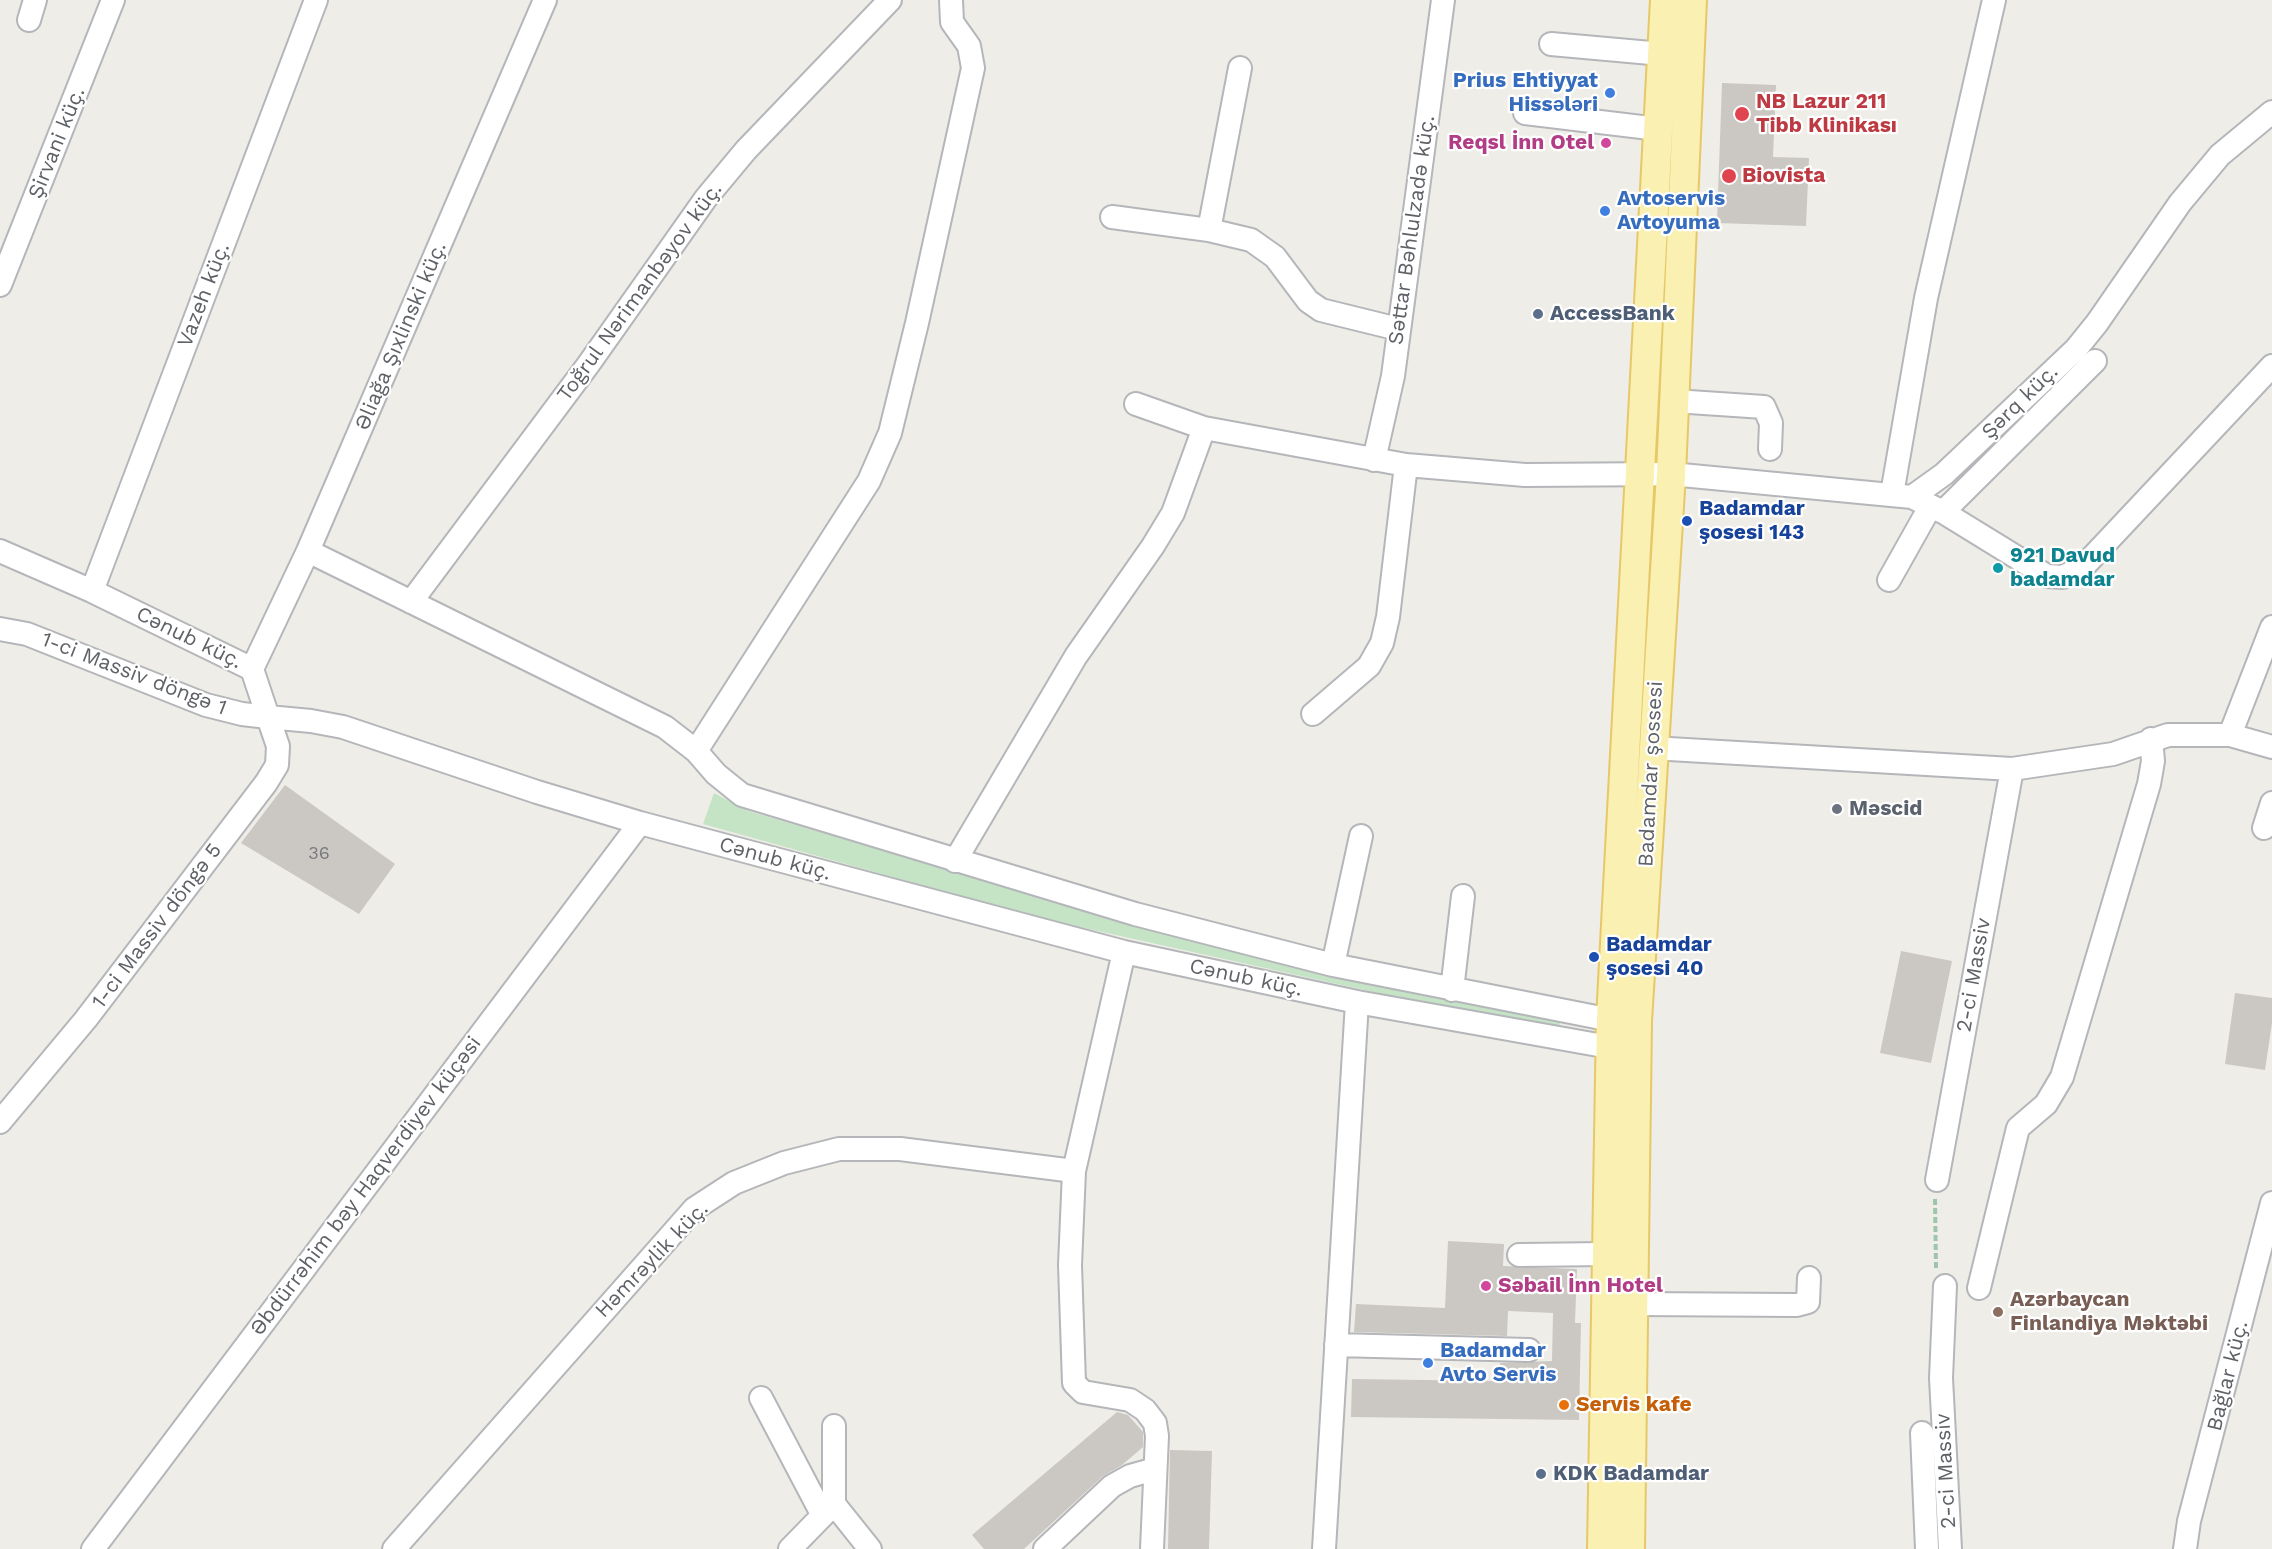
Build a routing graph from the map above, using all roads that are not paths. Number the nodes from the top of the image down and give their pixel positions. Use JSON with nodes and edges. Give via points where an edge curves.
{"nodes":[{"id":1,"x":316,"y":0,"type":"edge"},
{"id":2,"x":545,"y":0,"type":"edge"},
{"id":3,"x":890,"y":0,"type":"edge"},
{"id":4,"x":951,"y":0,"type":"edge"},
{"id":5,"x":1443,"y":0,"type":"edge"},
{"id":6,"x":1665,"y":0,"type":"edge"},
{"id":7,"x":1692,"y":0,"type":"edge"},
{"id":8,"x":1994,"y":0,"type":"edge"},
{"id":9,"x":111,"y":1,"type":"edge"},
{"id":10,"x":1551,"y":44,"type":"dead end"},
{"id":11,"x":1662,"y":54,"type":"junction"},
{"id":12,"x":1240,"y":68,"type":"dead end"},
{"id":13,"x":2272,"y":112,"type":"edge"},
{"id":14,"x":1525,"y":113,"type":"dead end"},
{"id":15,"x":1658,"y":129,"type":"junction"},
{"id":16,"x":1112,"y":217,"type":"dead end"},
{"id":17,"x":1209,"y":230,"type":"junction"},
{"id":18,"x":0,"y":285,"type":"edge"},
{"id":19,"x":1398,"y":328,"type":"junction"},
{"id":20,"x":2095,"y":361,"type":"dead end"},
{"id":21,"x":2272,"y":366,"type":"edge"},
{"id":22,"x":1674,"y":401,"type":"junction"},
{"id":23,"x":1136,"y":404,"type":"dead end"},
{"id":24,"x":1204,"y":428,"type":"junction"},
{"id":25,"x":1770,"y":450,"type":"dead end"},
{"id":26,"x":1374,"y":460,"type":"junction"},
{"id":27,"x":1406,"y":465,"type":"junction"},
{"id":28,"x":1641,"y":472,"type":"junction"},
{"id":29,"x":1671,"y":474,"type":"junction"},
{"id":30,"x":1919,"y":503,"type":"junction"},
{"id":31,"x":0,"y":551,"type":"edge"},
{"id":32,"x":308,"y":551,"type":"junction"},
{"id":33,"x":1889,"y":580,"type":"dead end"},
{"id":34,"x":92,"y":591,"type":"junction"},
{"id":35,"x":411,"y":602,"type":"junction"},
{"id":36,"x":2272,"y":627,"type":"edge"},
{"id":37,"x":0,"y":629,"type":"edge"},
{"id":38,"x":252,"y":669,"type":"junction"},
{"id":39,"x":1314,"y":714,"type":"dead end"},
{"id":40,"x":268,"y":717,"type":"junction"},
{"id":41,"x":2230,"y":735,"type":"junction"},
{"id":42,"x":2151,"y":739,"type":"junction"},
{"id":43,"x":2272,"y":747,"type":"edge"},
{"id":44,"x":1652,"y":748,"type":"junction"},
{"id":45,"x":696,"y":751,"type":"junction"},
{"id":46,"x":2012,"y":769,"type":"junction"},
{"id":47,"x":2272,"y":803,"type":"edge"},
{"id":48,"x":639,"y":823,"type":"junction"},
{"id":49,"x":2264,"y":828,"type":"dead end"},
{"id":50,"x":1361,"y":836,"type":"dead end"},
{"id":51,"x":955,"y":861,"type":"junction"},
{"id":52,"x":1463,"y":896,"type":"dead end"},
{"id":53,"x":1124,"y":952,"type":"junction"},
{"id":54,"x":1334,"y":966,"type":"junction"},
{"id":55,"x":1452,"y":990,"type":"junction"},
{"id":56,"x":1357,"y":1002,"type":"junction"},
{"id":57,"x":1624,"y":1020,"type":"junction"},
{"id":58,"x":1623,"y":1049,"type":"junction"},
{"id":59,"x":0,"y":1122,"type":"edge"},
{"id":60,"x":1074,"y":1171,"type":"junction"},
{"id":61,"x":1937,"y":1180,"type":"road end"},
{"id":62,"x":2272,"y":1203,"type":"edge"},
{"id":63,"x":1607,"y":1254,"type":"junction"},
{"id":64,"x":1519,"y":1256,"type":"dead end"},
{"id":65,"x":1809,"y":1278,"type":"dead end"},
{"id":66,"x":1945,"y":1286,"type":"road end"},
{"id":67,"x":1979,"y":1288,"type":"dead end"},
{"id":68,"x":1634,"y":1304,"type":"junction"},
{"id":69,"x":1336,"y":1345,"type":"junction"},
{"id":70,"x":1529,"y":1350,"type":"dead end"},
{"id":71,"x":761,"y":1398,"type":"dead end"},
{"id":72,"x":834,"y":1426,"type":"dead end"},
{"id":73,"x":1922,"y":1433,"type":"dead end"},
{"id":74,"x":1155,"y":1469,"type":"junction"},
{"id":75,"x":828,"y":1509,"type":"junction"},
{"id":76,"x":93,"y":1549,"type":"edge"},
{"id":77,"x":394,"y":1549,"type":"edge"},
{"id":78,"x":790,"y":1549,"type":"edge"},
{"id":79,"x":870,"y":1549,"type":"edge"},
{"id":80,"x":1045,"y":1549,"type":"edge"},
{"id":81,"x":1152,"y":1549,"type":"edge"},
{"id":82,"x":1324,"y":1549,"type":"edge"},
{"id":83,"x":1602,"y":1549,"type":"edge"},
{"id":84,"x":1629,"y":1549,"type":"edge"},
{"id":85,"x":1927,"y":1549,"type":"edge"},
{"id":86,"x":1950,"y":1549,"type":"edge"},
{"id":87,"x":2185,"y":1549,"type":"edge"}],
"edges":[{"from":1,"to":34,"type":"street","name":"Vazeh küç."},
{"from":2,"to":32,"type":"street","name":"Əliağa Şıxlinski küç."},
{"from":3,"to":35,"type":"street","name":"Toğrul Nərimanbəyov küç.","via":[[746,150],[706,198],[588,365]]},
{"from":4,"to":45,"type":"street","via":[[952,22],[969,46],[973,68],[890,433],[869,481]]},
{"from":5,"to":19,"type":"street","name":"Səttar Bəhlulzadə küç."},
{"from":6,"to":11,"type":"main road","name":"Badamdar şossesi"},
{"from":7,"to":22,"type":"main road","name":"Badamdar şossesi"},
{"from":8,"to":30,"type":"street","via":[[1926,298]]},
{"from":9,"to":18,"type":"street","name":"Şirvani küç."},
{"from":10,"to":11,"type":"street"},
{"from":11,"to":15,"type":"main road","name":"Badamdar şossesi"},
{"from":12,"to":17,"type":"street"},
{"from":13,"to":30,"type":"street","name":"Şərq küç.","via":[[2220,155],[2180,203],[2076,349],[1944,474]]},
{"from":14,"to":15,"type":"street"},
{"from":15,"to":28,"type":"main road","name":"Badamdar şossesi"},
{"from":16,"to":17,"type":"street"},
{"from":17,"to":19,"type":"street","via":[[1251,240],[1275,257],[1308,302],[1321,310]]},
{"from":19,"to":26,"type":"street","name":"Səttar Bəhlulzadə küç.","via":[[1393,376]]},
{"from":20,"to":30,"type":"street"},
{"from":21,"to":30,"type":"street","via":[[2084,566],[2063,577],[2047,576]]},
{"from":22,"to":25,"type":"street","via":[[1764,407],[1771,423]]},
{"from":22,"to":29,"type":"main road","name":"Badamdar şossesi"},
{"from":23,"to":24,"type":"street"},
{"from":24,"to":26,"type":"street"},
{"from":24,"to":51,"type":"street","via":[[1173,513],[1076,656]]},
{"from":26,"to":27,"type":"street"},
{"from":27,"to":28,"type":"street","via":[[1525,475]]},
{"from":27,"to":39,"type":"street","via":[[1382,643],[1369,666]]},
{"from":28,"to":29,"type":"street"},
{"from":28,"to":57,"type":"main road","name":"Badamdar şossesi"},
{"from":29,"to":30,"type":"street"},
{"from":29,"to":44,"type":"main road","name":"Badamdar şossesi"},
{"from":30,"to":33,"type":"street"},
{"from":31,"to":34,"type":"street","name":"Cənub küç."},
{"from":32,"to":35,"type":"street","name":"Cənub küç."},
{"from":32,"to":38,"type":"street","name":"Əliağa Şıxlinski küç."},
{"from":34,"to":38,"type":"street","name":"Cənub küç."},
{"from":35,"to":45,"type":"street","name":"Cənub küç.","via":[[665,727]]},
{"from":36,"to":41,"type":"street"},
{"from":37,"to":40,"type":"street","name":"1-ci Massiv döngə 1","via":[[27,634],[206,705]]},
{"from":38,"to":40,"type":"street","name":"Cənub küç."},
{"from":40,"to":48,"type":"street","name":"Cənub küç.","via":[[343,727]]},
{"from":40,"to":59,"type":"street","name":"1-ci Massiv döngə 5","via":[[278,746],[277,765],[266,783],[86,1019]]},
{"from":41,"to":42,"type":"street","via":[[2188,734]]},
{"from":41,"to":43,"type":"street"},
{"from":42,"to":46,"type":"street","via":[[2113,754]]},
{"from":42,"to":67,"type":"street","via":[[2149,784],[2062,1077],[2046,1104],[2018,1128]]},
{"from":44,"to":46,"type":"street"},
{"from":44,"to":57,"type":"main road","name":"Badamdar şossesi"},
{"from":45,"to":51,"type":"street","name":"Cənub küç.","via":[[742,795]]},
{"from":46,"to":61,"type":"street","name":"2-ci Massiv"},
{"from":47,"to":49,"type":"street"},
{"from":48,"to":53,"type":"street","name":"Cənub küç."},
{"from":48,"to":76,"type":"street","name":"Əbdürrəhim bəy Haqverdiyev küçəsi"},
{"from":50,"to":54,"type":"street"},
{"from":51,"to":54,"type":"street","name":"Cənub küç.","via":[[1135,914]]},
{"from":52,"to":55,"type":"street"},
{"from":53,"to":56,"type":"street","name":"Cənub küç."},
{"from":53,"to":60,"type":"street"},
{"from":54,"to":55,"type":"street","name":"Cənub küç."},
{"from":55,"to":57,"type":"street","name":"Cənub küç."},
{"from":56,"to":58,"type":"street","name":"Cənub küç."},
{"from":56,"to":69,"type":"street"},
{"from":57,"to":58,"type":"main road","name":"Badamdar şossesi"},
{"from":58,"to":63,"type":"main road","name":"Badamdar şossesi"},
{"from":58,"to":68,"type":"main road","name":"Badamdar şossesi"},
{"from":60,"to":74,"type":"street","via":[[1070,1265],[1074,1383],[1083,1392],[1111,1395],[1145,1410],[1155,1423]]},
{"from":60,"to":77,"type":"street","name":"Həmrəylik küç.","via":[[900,1149],[839,1149],[784,1163],[734,1183],[694,1209]]},
{"from":62,"to":87,"type":"street","name":"Bağlar küç."},
{"from":63,"to":64,"type":"street"},
{"from":63,"to":83,"type":"main road","name":"Badamdar şossesi"},
{"from":65,"to":68,"type":"street","via":[[1808,1302],[1797,1305]]},
{"from":66,"to":86,"type":"street","name":"2-ci Massiv","via":[[1941,1378]]},
{"from":68,"to":84,"type":"main road","name":"Badamdar şossesi"},
{"from":69,"to":70,"type":"street"},
{"from":69,"to":82,"type":"street"},
{"from":71,"to":75,"type":"street"},
{"from":72,"to":75,"type":"street"},
{"from":73,"to":85,"type":"street"},
{"from":74,"to":80,"type":"street","via":[[1112,1486]]},
{"from":74,"to":81,"type":"street"},
{"from":75,"to":78,"type":"street"},
{"from":75,"to":79,"type":"street"}]}
